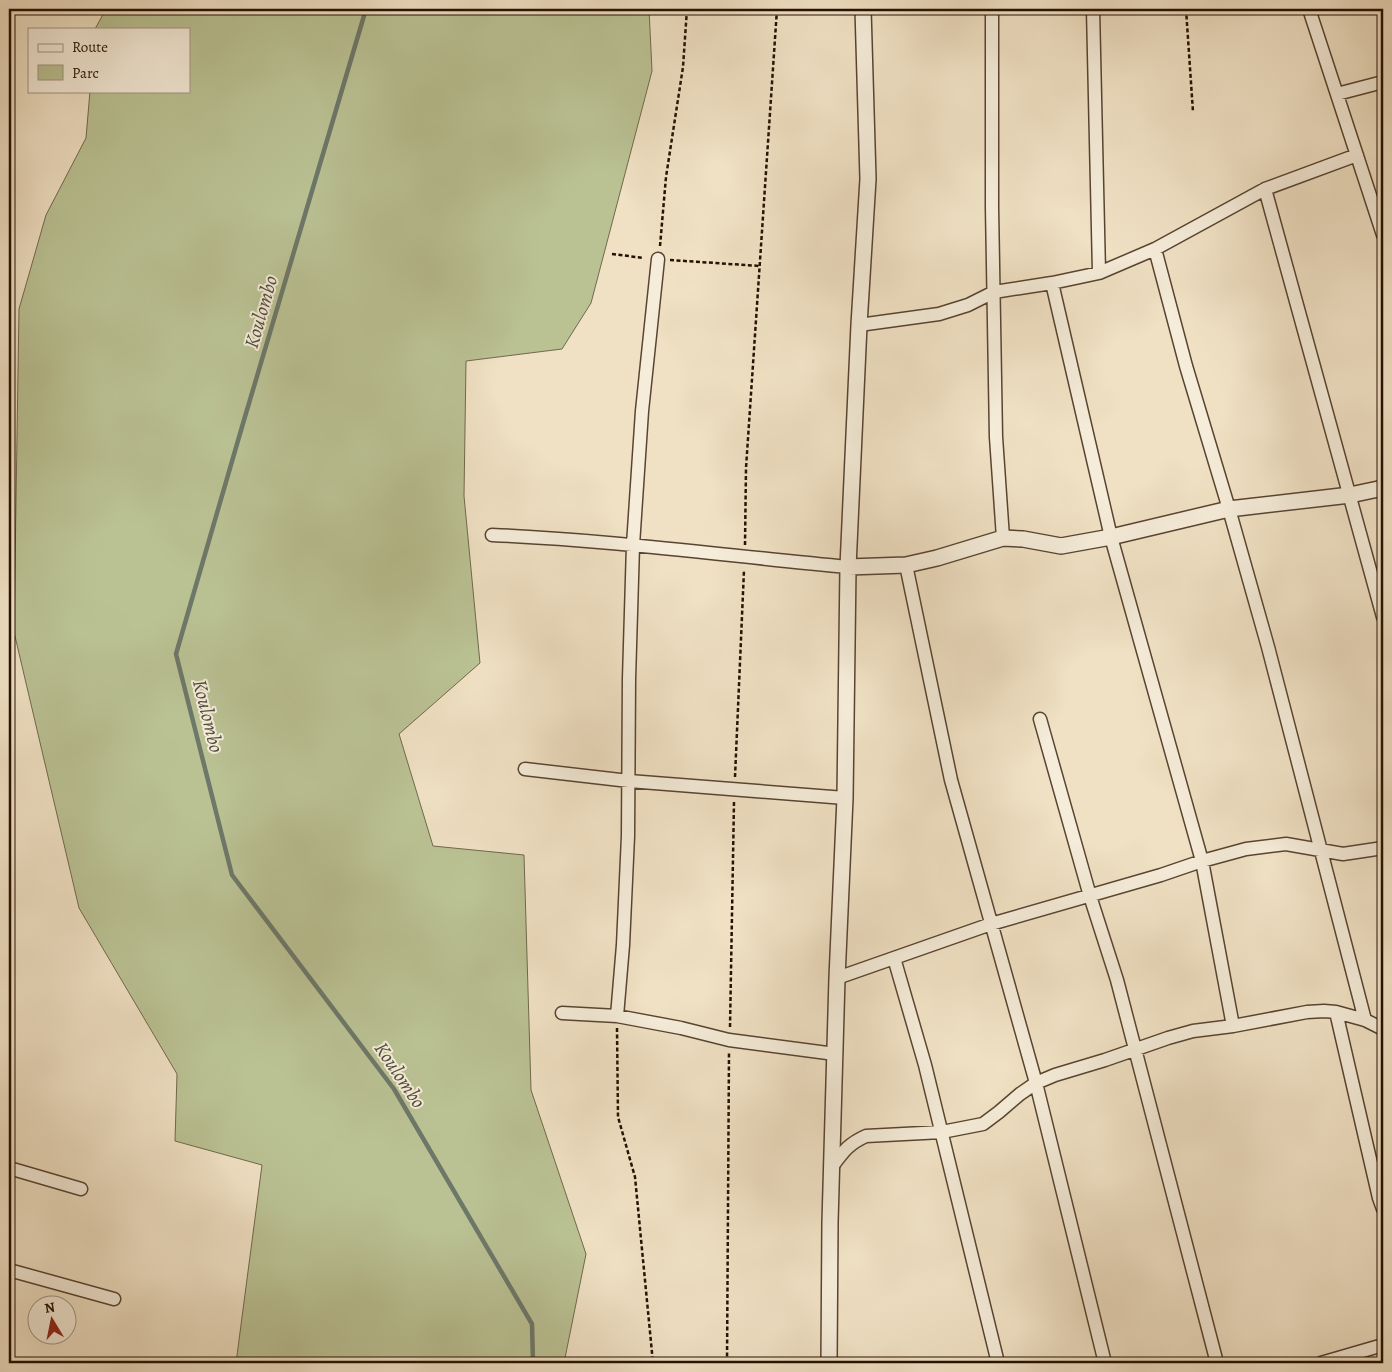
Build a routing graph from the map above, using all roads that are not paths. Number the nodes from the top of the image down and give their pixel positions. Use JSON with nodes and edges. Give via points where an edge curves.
{"nodes":[{"id":1,"x":863,"y":9,"type":"edge"},
{"id":2,"x":992,"y":9,"type":"edge"},
{"id":3,"x":1093,"y":9,"type":"edge"},
{"id":4,"x":1310,"y":9,"type":"edge"},
{"id":5,"x":1383,"y":82,"type":"edge"},
{"id":6,"x":1337,"y":94,"type":"junction"},
{"id":7,"x":1357,"y":154,"type":"junction"},
{"id":8,"x":1265,"y":189,"type":"junction"},
{"id":9,"x":1383,"y":235,"type":"edge"},
{"id":10,"x":1155,"y":249,"type":"junction"},
{"id":11,"x":658,"y":259,"type":"road end"},
{"id":12,"x":1100,"y":273,"type":"junction"},
{"id":13,"x":1052,"y":282,"type":"junction"},
{"id":14,"x":994,"y":292,"type":"junction"},
{"id":15,"x":859,"y":325,"type":"junction"},
{"id":16,"x":1383,"y":488,"type":"edge"},
{"id":17,"x":1350,"y":495,"type":"junction"},
{"id":18,"x":1229,"y":509,"type":"junction"},
{"id":19,"x":492,"y":535,"type":"dead end"},
{"id":20,"x":1111,"y":537,"type":"junction"},
{"id":21,"x":1003,"y":538,"type":"junction"},
{"id":22,"x":633,"y":545,"type":"junction"},
{"id":23,"x":906,"y":565,"type":"junction"},
{"id":24,"x":848,"y":568,"type":"junction"},
{"id":25,"x":1383,"y":617,"type":"edge"},
{"id":26,"x":1040,"y":719,"type":"dead end"},
{"id":27,"x":525,"y":768,"type":"dead end"},
{"id":28,"x":629,"y":781,"type":"junction"},
{"id":29,"x":845,"y":798,"type":"junction"},
{"id":30,"x":1383,"y":848,"type":"edge"},
{"id":31,"x":1321,"y":850,"type":"junction"},
{"id":32,"x":1202,"y":861,"type":"junction"},
{"id":33,"x":1090,"y":896,"type":"junction"},
{"id":34,"x":991,"y":924,"type":"junction"},
{"id":35,"x":894,"y":958,"type":"junction"},
{"id":36,"x":837,"y":978,"type":"junction"},
{"id":37,"x":1336,"y":1012,"type":"junction"},
{"id":38,"x":562,"y":1014,"type":"dead end"},
{"id":39,"x":617,"y":1016,"type":"junction"},
{"id":40,"x":1365,"y":1020,"type":"junction"},
{"id":41,"x":1233,"y":1026,"type":"junction"},
{"id":42,"x":1383,"y":1029,"type":"edge"},
{"id":43,"x":1135,"y":1049,"type":"junction"},
{"id":44,"x":835,"y":1054,"type":"junction"},
{"id":45,"x":1036,"y":1083,"type":"junction"},
{"id":46,"x":942,"y":1132,"type":"junction"},
{"id":47,"x":9,"y":1168,"type":"edge"},
{"id":48,"x":831,"y":1168,"type":"junction"},
{"id":49,"x":81,"y":1189,"type":"dead end"},
{"id":50,"x":1383,"y":1209,"type":"edge"},
{"id":51,"x":9,"y":1270,"type":"edge"},
{"id":52,"x":114,"y":1299,"type":"dead end"},
{"id":53,"x":1383,"y":1345,"type":"edge"},
{"id":54,"x":1326,"y":1362,"type":"edge"},
{"id":55,"x":829,"y":1363,"type":"edge"},
{"id":56,"x":998,"y":1363,"type":"edge"},
{"id":57,"x":1105,"y":1363,"type":"edge"},
{"id":58,"x":1217,"y":1363,"type":"edge"}],
"edges":[{"from":1,"to":15,"type":"street","via":[[868,178]]},
{"from":2,"to":14,"type":"street"},
{"from":3,"to":12,"type":"street"},
{"from":4,"to":6,"type":"street"},
{"from":5,"to":6,"type":"street"},
{"from":6,"to":7,"type":"street"},
{"from":7,"to":8,"type":"street"},
{"from":7,"to":9,"type":"street"},
{"from":8,"to":10,"type":"street"},
{"from":8,"to":17,"type":"street"},
{"from":10,"to":12,"type":"street"},
{"from":10,"to":18,"type":"street"},
{"from":11,"to":22,"type":"street","via":[[642,411]]},
{"from":12,"to":13,"type":"street"},
{"from":13,"to":14,"type":"street"},
{"from":13,"to":20,"type":"street"},
{"from":14,"to":15,"type":"street","via":[[939,314]]},
{"from":14,"to":21,"type":"street","via":[[996,437]]},
{"from":15,"to":24,"type":"street"},
{"from":16,"to":17,"type":"street"},
{"from":17,"to":18,"type":"street"},
{"from":17,"to":25,"type":"street"},
{"from":18,"to":20,"type":"street"},
{"from":18,"to":31,"type":"street"},
{"from":19,"to":22,"type":"street"},
{"from":20,"to":21,"type":"street","via":[[1061,546]]},
{"from":20,"to":32,"type":"street"},
{"from":21,"to":23,"type":"street"},
{"from":22,"to":24,"type":"street"},
{"from":22,"to":28,"type":"street"},
{"from":23,"to":24,"type":"street"},
{"from":23,"to":34,"type":"street","via":[[951,780]]},
{"from":24,"to":29,"type":"street"},
{"from":26,"to":33,"type":"street"},
{"from":27,"to":28,"type":"street"},
{"from":28,"to":29,"type":"street"},
{"from":28,"to":39,"type":"street"},
{"from":29,"to":36,"type":"street"},
{"from":30,"to":31,"type":"street","via":[[1343,854]]},
{"from":31,"to":32,"type":"street","via":[[1286,844],[1246,849]]},
{"from":31,"to":40,"type":"street"},
{"from":32,"to":33,"type":"street"},
{"from":32,"to":41,"type":"street"},
{"from":33,"to":34,"type":"street"},
{"from":33,"to":43,"type":"street"},
{"from":34,"to":35,"type":"street"},
{"from":34,"to":45,"type":"street"},
{"from":35,"to":36,"type":"street"},
{"from":35,"to":46,"type":"street"},
{"from":36,"to":44,"type":"street"},
{"from":37,"to":40,"type":"street"},
{"from":37,"to":41,"type":"street","via":[[1307,1012]]},
{"from":37,"to":50,"type":"street"},
{"from":38,"to":39,"type":"street"},
{"from":39,"to":44,"type":"street","via":[[729,1040]]},
{"from":40,"to":42,"type":"street"},
{"from":41,"to":43,"type":"street","via":[[1193,1031]]},
{"from":43,"to":45,"type":"street"},
{"from":43,"to":58,"type":"street"},
{"from":44,"to":48,"type":"street"},
{"from":45,"to":46,"type":"street","via":[[982,1124]]},
{"from":45,"to":57,"type":"street"},
{"from":46,"to":48,"type":"street","via":[[866,1136],[845,1149]]},
{"from":46,"to":56,"type":"street"},
{"from":47,"to":49,"type":"street"},
{"from":48,"to":55,"type":"street"},
{"from":51,"to":52,"type":"street"},
{"from":53,"to":54,"type":"street"}]}
